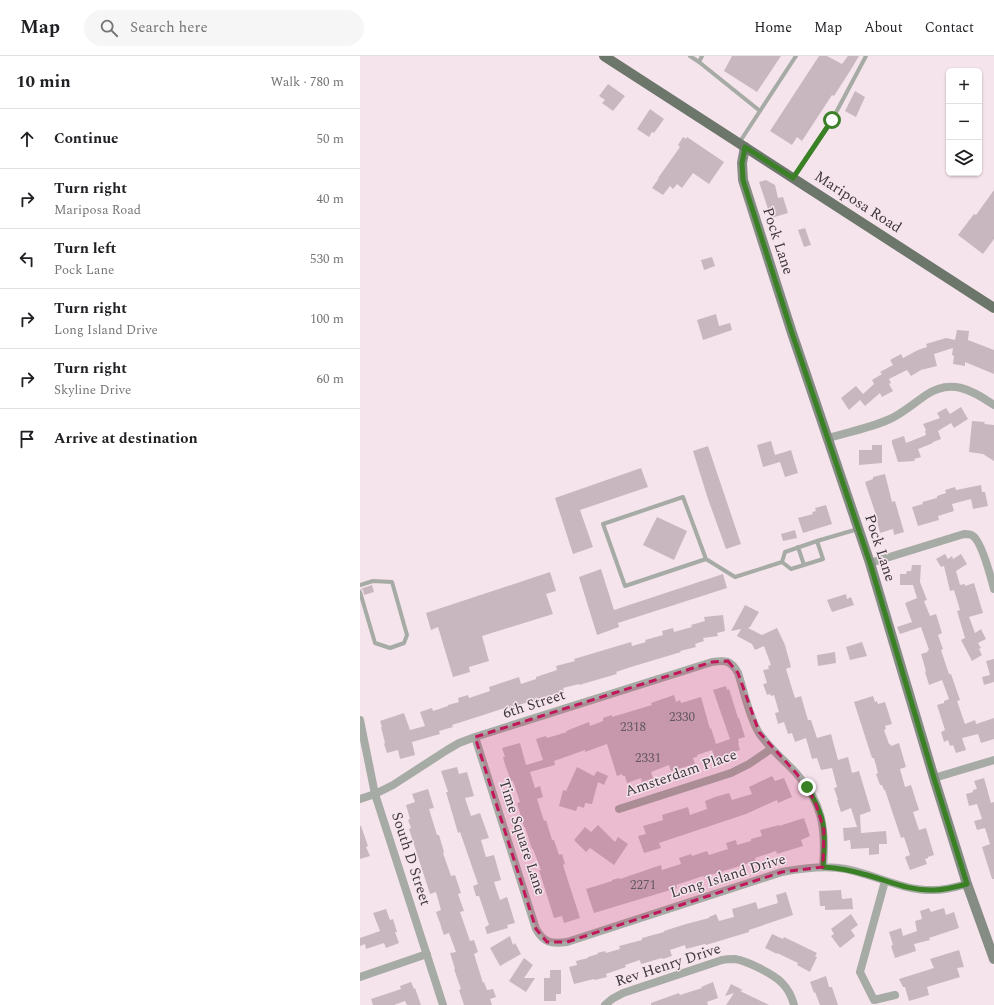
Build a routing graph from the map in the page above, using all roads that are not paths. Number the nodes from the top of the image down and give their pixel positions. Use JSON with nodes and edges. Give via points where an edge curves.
{"nodes":[{"id":1,"x":690,"y":56,"type":"edge"},
{"id":2,"x":702,"y":56,"type":"edge"},
{"id":3,"x":796,"y":56,"type":"edge"},
{"id":4,"x":866,"y":56,"type":"edge"},
{"id":5,"x":610,"y":58,"type":"edge"},
{"id":6,"x":699,"y":62,"type":"junction"},
{"id":7,"x":760,"y":111,"type":"junction"},
{"id":8,"x":742,"y":145,"type":"junction"},
{"id":9,"x":793,"y":178,"type":"junction"},
{"id":10,"x":994,"y":308,"type":"edge"},
{"id":11,"x":994,"y":404,"type":"edge"},
{"id":12,"x":828,"y":438,"type":"junction"},
{"id":13,"x":859,"y":529,"type":"junction"},
{"id":14,"x":817,"y":540,"type":"junction"},
{"id":15,"x":798,"y":547,"type":"junction"},
{"id":16,"x":706,"y":559,"type":"junction"},
{"id":17,"x":782,"y":562,"type":"junction"},
{"id":18,"x":870,"y":563,"type":"junction"},
{"id":19,"x":804,"y":565,"type":"junction"},
{"id":20,"x":360,"y":585,"type":"edge"},
{"id":21,"x":994,"y":589,"type":"edge"},
{"id":22,"x":361,"y":596,"type":"edge"},
{"id":23,"x":360,"y":720,"type":"edge"},
{"id":24,"x":475,"y":737,"type":"junction"},
{"id":25,"x":771,"y":749,"type":"junction"},
{"id":26,"x":994,"y":760,"type":"edge"},
{"id":27,"x":934,"y":778,"type":"junction"},
{"id":28,"x":375,"y":794,"type":"junction"},
{"id":29,"x":360,"y":799,"type":"edge"},
{"id":30,"x":619,"y":808,"type":"dead end"},
{"id":31,"x":823,"y":867,"type":"junction"},
{"id":32,"x":884,"y":881,"type":"junction"},
{"id":33,"x":967,"y":884,"type":"junction"},
{"id":34,"x":547,"y":942,"type":"joint"},
{"id":35,"x":427,"y":954,"type":"junction"},
{"id":36,"x":994,"y":959,"type":"edge"},
{"id":37,"x":360,"y":977,"type":"edge"},
{"id":38,"x":894,"y":995,"type":"dead end"},
{"id":39,"x":443,"y":1005,"type":"edge"},
{"id":40,"x":605,"y":1005,"type":"edge"},
{"id":41,"x":794,"y":1005,"type":"edge"}],
"edges":[{"from":1,"to":6,"type":"lane"},
{"from":2,"to":6,"type":"lane"},
{"from":3,"to":7,"type":"lane"},
{"from":4,"to":9,"type":"lane","via":[[832,120]]},
{"from":5,"to":8,"type":"main road","name":"Mariposa Road"},
{"from":6,"to":7,"type":"lane"},
{"from":7,"to":8,"type":"lane"},
{"from":8,"to":9,"type":"main road","name":"Mariposa Road"},
{"from":8,"to":12,"type":"street","name":"Pock Lane","via":[[743,180]]},
{"from":9,"to":10,"type":"main road","name":"Mariposa Road"},
{"from":11,"to":12,"type":"street","via":[[970,390],[952,386],[942,388],[926,395],[892,418]]},
{"from":12,"to":13,"type":"street","name":"Pock Lane"},
{"from":13,"to":14,"type":"lane"},
{"from":13,"to":18,"type":"street","name":"Pock Lane"},
{"from":14,"to":15,"type":"lane"},
{"from":14,"to":19,"type":"lane","via":[[823,559]]},
{"from":15,"to":17,"type":"lane","via":[[785,552]]},
{"from":15,"to":19,"type":"lane"},
{"from":16,"to":16,"type":"lane","via":[[683,496],[603,524],[625,586]]},
{"from":16,"to":17,"type":"lane","via":[[735,577]]},
{"from":17,"to":19,"type":"lane","via":[[791,569]]},
{"from":18,"to":21,"type":"street","via":[[967,534],[975,537],[980,545]]},
{"from":18,"to":27,"type":"street","name":"Pock Lane"},
{"from":20,"to":22,"type":"lane","via":[[373,581],[392,582],[407,635],[404,643],[390,648],[375,643]]},
{"from":23,"to":28,"type":"street","name":"South D Street"},
{"from":24,"to":25,"type":"street","name":"6th Street","via":[[720,660],[734,666],[752,717]]},
{"from":24,"to":28,"type":"street","name":"6th Street","via":[[459,743]]},
{"from":24,"to":34,"type":"street","name":"Time Square Lane","via":[[536,929]]},
{"from":25,"to":30,"type":"street","name":"Amsterdam Place","via":[[731,773]]},
{"from":25,"to":31,"type":"street","via":[[797,774],[815,801],[824,830]]},
{"from":26,"to":27,"type":"street"},
{"from":27,"to":33,"type":"street","name":"Pock Lane"},
{"from":28,"to":29,"type":"street","name":"6th Street"},
{"from":28,"to":35,"type":"street","name":"South D Street"},
{"from":31,"to":32,"type":"street","name":"Long Island Drive","via":[[845,869]]},
{"from":31,"to":34,"type":"street","name":"Long Island Drive","via":[[782,872],[567,942]]},
{"from":32,"to":33,"type":"street","name":"Long Island Drive","via":[[916,889],[934,890]]},
{"from":32,"to":38,"type":"street","via":[[860,972],[874,1000]]},
{"from":33,"to":36,"type":"street","name":"Pock Lane"},
{"from":35,"to":37,"type":"street"},
{"from":35,"to":39,"type":"street","name":"South D Street"},
{"from":40,"to":41,"type":"street","name":"Rev Henry Drive","via":[[622,993],[722,960],[733,959],[744,961],[782,982]]}]}
